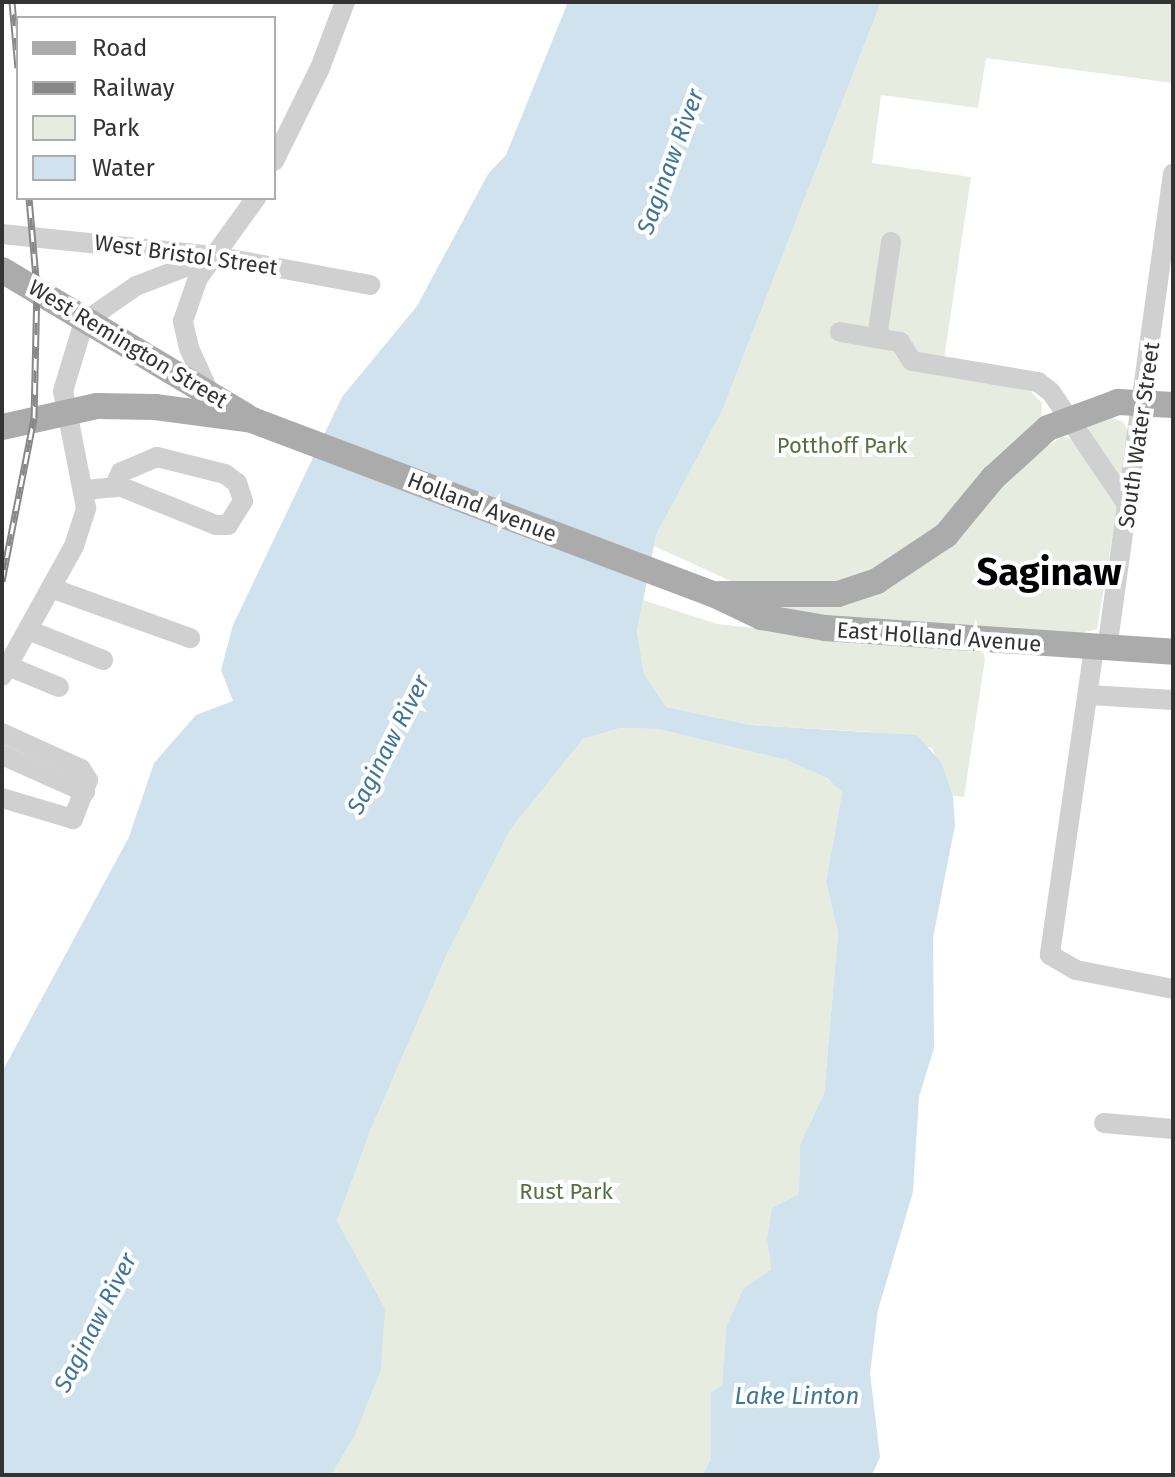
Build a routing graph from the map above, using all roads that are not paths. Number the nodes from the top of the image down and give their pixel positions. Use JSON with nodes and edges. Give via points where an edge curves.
{"nodes":[{"id":1,"x":345,"y":2,"type":"edge"},
{"id":2,"x":276,"y":157,"type":"edge"},
{"id":3,"x":1172,"y":183,"type":"edge"},
{"id":4,"x":255,"y":200,"type":"edge"},
{"id":5,"x":2,"y":234,"type":"edge"},
{"id":6,"x":891,"y":242,"type":"dead end"},
{"id":7,"x":214,"y":256,"type":"junction"},
{"id":8,"x":2,"y":270,"type":"edge"},
{"id":9,"x":370,"y":285,"type":"dead end"},
{"id":10,"x":84,"y":322,"type":"junction"},
{"id":11,"x":840,"y":332,"type":"dead end"},
{"id":12,"x":877,"y":338,"type":"junction"},
{"id":13,"x":208,"y":390,"type":"junction"},
{"id":14,"x":1145,"y":401,"type":"junction"},
{"id":15,"x":1173,"y":405,"type":"edge"},
{"id":16,"x":64,"y":410,"type":"junction"},
{"id":17,"x":1068,"y":417,"type":"junction"},
{"id":18,"x":252,"y":420,"type":"junction"},
{"id":19,"x":2,"y":427,"type":"edge"},
{"id":20,"x":114,"y":487,"type":"junction"},
{"id":21,"x":86,"y":490,"type":"junction"},
{"id":22,"x":1129,"y":507,"type":"junction"},
{"id":23,"x":51,"y":588,"type":"junction"},
{"id":24,"x":713,"y":594,"type":"junction"},
{"id":25,"x":28,"y":630,"type":"junction"},
{"id":26,"x":190,"y":638,"type":"dead end"},
{"id":27,"x":1101,"y":649,"type":"junction"},
{"id":28,"x":1173,"y":652,"type":"edge"},
{"id":29,"x":103,"y":660,"type":"dead end"},
{"id":30,"x":5,"y":671,"type":"edge"},
{"id":31,"x":59,"y":687,"type":"dead end"},
{"id":32,"x":1089,"y":695,"type":"junction"},
{"id":33,"x":1173,"y":700,"type":"edge"},
{"id":34,"x":2,"y":733,"type":"edge"},
{"id":35,"x":2,"y":755,"type":"edge"},
{"id":36,"x":85,"y":792,"type":"junction"},
{"id":37,"x":2,"y":798,"type":"edge"},
{"id":38,"x":1173,"y":989,"type":"edge"},
{"id":39,"x":1104,"y":1123,"type":"dead end"},
{"id":40,"x":1173,"y":1129,"type":"edge"}],
"edges":[{"from":1,"to":2,"type":"street","via":[[320,68]]},
{"from":3,"to":14,"type":"street","name":"South Water Street"},
{"from":4,"to":7,"type":"street"},
{"from":5,"to":7,"type":"street","name":"West Bristol Street"},
{"from":6,"to":12,"type":"street"},
{"from":7,"to":9,"type":"street","name":"West Bristol Street"},
{"from":7,"to":10,"type":"street","via":[[136,286]]},
{"from":7,"to":13,"type":"street","via":[[198,278],[183,321]]},
{"from":8,"to":10,"type":"main road","name":"West Remington Street"},
{"from":10,"to":13,"type":"main road","name":"West Remington Street"},
{"from":10,"to":16,"type":"street","via":[[66,369]]},
{"from":11,"to":12,"type":"street"},
{"from":12,"to":17,"type":"street","via":[[900,342],[912,361],[1038,382]]},
{"from":13,"to":18,"type":"main road","name":"West Remington Street"},
{"from":14,"to":15,"type":"main road"},
{"from":14,"to":17,"type":"main road","via":[[1118,402]]},
{"from":14,"to":22,"type":"street","name":"South Water Street"},
{"from":16,"to":18,"type":"main road","via":[[155,407]]},
{"from":16,"to":19,"type":"main road"},
{"from":16,"to":21,"type":"street"},
{"from":17,"to":22,"type":"street"},
{"from":17,"to":24,"type":"main road","via":[[1027,445],[946,535],[877,581],[838,594]]},
{"from":18,"to":24,"type":"main road","name":"Holland Avenue"},
{"from":20,"to":20,"type":"street","via":[[216,525],[228,525],[243,501],[237,483],[225,474],[157,457],[121,472]]},
{"from":20,"to":21,"type":"street"},
{"from":21,"to":23,"type":"street","via":[[79,534]]},
{"from":22,"to":27,"type":"street","name":"South Water Street"},
{"from":23,"to":25,"type":"street"},
{"from":23,"to":26,"type":"street"},
{"from":24,"to":27,"type":"main road","name":"East Holland Avenue","via":[[761,617],[825,628]]},
{"from":25,"to":29,"type":"street"},
{"from":25,"to":30,"type":"street"},
{"from":27,"to":28,"type":"main road","name":"East Holland Avenue"},
{"from":27,"to":32,"type":"street","name":"South Water Street"},
{"from":30,"to":31,"type":"street"},
{"from":32,"to":33,"type":"street"},
{"from":32,"to":38,"type":"street","name":"South Water Street","via":[[1050,955],[1076,970]]},
{"from":34,"to":36,"type":"street","via":[[81,769],[88,780]]},
{"from":35,"to":36,"type":"street"},
{"from":36,"to":37,"type":"street","via":[[76,816],[66,820]]},
{"from":39,"to":40,"type":"street"}]}
